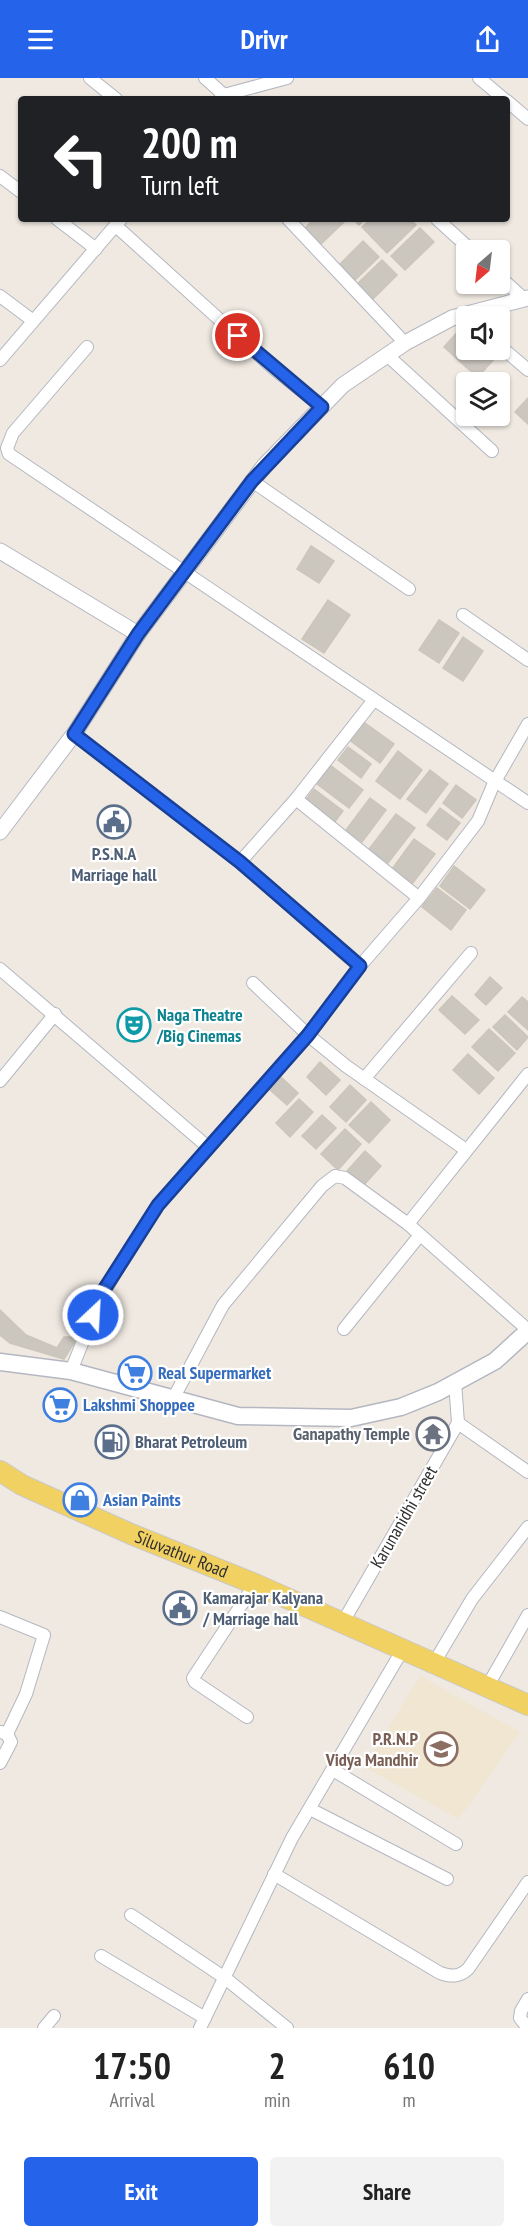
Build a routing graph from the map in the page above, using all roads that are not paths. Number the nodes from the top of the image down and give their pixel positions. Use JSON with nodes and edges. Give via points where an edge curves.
{"nodes":[{"id":1,"x":90,"y":78,"type":"edge"},
{"id":2,"x":205,"y":78,"type":"edge"},
{"id":3,"x":287,"y":78,"type":"edge"},
{"id":4,"x":479,"y":78,"type":"edge"},
{"id":5,"x":112,"y":96,"type":"edge"},
{"id":6,"x":221,"y":96,"type":"edge"},
{"id":7,"x":225,"y":96,"type":"edge"},
{"id":8,"x":501,"y":96,"type":"edge"},
{"id":9,"x":510,"y":103,"type":"edge"},
{"id":10,"x":528,"y":119,"type":"edge"},
{"id":11,"x":0,"y":176,"type":"edge"},
{"id":12,"x":18,"y":190,"type":"edge"},
{"id":13,"x":61,"y":222,"type":"edge"},
{"id":14,"x":118,"y":222,"type":"edge"},
{"id":15,"x":291,"y":222,"type":"edge"},
{"id":16,"x":440,"y":222,"type":"edge"},
{"id":17,"x":460,"y":240,"type":"edge"},
{"id":18,"x":96,"y":249,"type":"junction"},
{"id":19,"x":510,"y":285,"type":"edge"},
{"id":20,"x":0,"y":296,"type":"edge"},
{"id":21,"x":526,"y":298,"type":"edge"},
{"id":22,"x":499,"y":306,"type":"edge"},
{"id":23,"x":456,"y":317,"type":"edge"},
{"id":24,"x":32,"y":320,"type":"junction"},
{"id":25,"x":405,"y":343,"type":"junction"},
{"id":26,"x":87,"y":347,"type":"dead end"},
{"id":27,"x":510,"y":355,"type":"edge"},
{"id":28,"x":387,"y":356,"type":"junction"},
{"id":29,"x":0,"y":360,"type":"edge"},
{"id":30,"x":528,"y":370,"type":"edge"},
{"id":31,"x":322,"y":407,"type":"junction"},
{"id":32,"x":492,"y":451,"type":"dead end"},
{"id":33,"x":252,"y":481,"type":"junction"},
{"id":34,"x":0,"y":551,"type":"edge"},
{"id":35,"x":184,"y":573,"type":"junction"},
{"id":36,"x":409,"y":589,"type":"dead end"},
{"id":37,"x":463,"y":615,"type":"dead end"},
{"id":38,"x":138,"y":634,"type":"junction"},
{"id":39,"x":528,"y":660,"type":"edge"},
{"id":40,"x":373,"y":701,"type":"junction"},
{"id":41,"x":528,"y":724,"type":"edge"},
{"id":42,"x":74,"y":734,"type":"junction"},
{"id":43,"x":494,"y":783,"type":"junction"},
{"id":44,"x":296,"y":799,"type":"junction"},
{"id":45,"x":528,"y":804,"type":"edge"},
{"id":46,"x":0,"y":832,"type":"edge"},
{"id":47,"x":240,"y":862,"type":"junction"},
{"id":48,"x":419,"y":898,"type":"junction"},
{"id":49,"x":471,"y":952,"type":"dead end"},
{"id":50,"x":360,"y":966,"type":"junction"},
{"id":51,"x":0,"y":969,"type":"edge"},
{"id":52,"x":253,"y":983,"type":"dead end"},
{"id":53,"x":55,"y":1014,"type":"junction"},
{"id":54,"x":308,"y":1035,"type":"junction"},
{"id":55,"x":528,"y":1074,"type":"edge"},
{"id":56,"x":364,"y":1078,"type":"junction"},
{"id":57,"x":0,"y":1081,"type":"edge"},
{"id":58,"x":208,"y":1147,"type":"junction"},
{"id":59,"x":466,"y":1150,"type":"junction"},
{"id":60,"x":408,"y":1224,"type":"junction"},
{"id":61,"x":420,"y":1235,"type":"junction"},
{"id":62,"x":344,"y":1329,"type":"dead end"},
{"id":63,"x":528,"y":1330,"type":"edge"},
{"id":64,"x":0,"y":1362,"type":"edge"},
{"id":65,"x":71,"y":1371,"type":"junction"},
{"id":66,"x":455,"y":1382,"type":"junction"},
{"id":67,"x":173,"y":1399,"type":"junction"},
{"id":68,"x":458,"y":1423,"type":"junction"},
{"id":69,"x":0,"y":1471,"type":"edge"},
{"id":70,"x":528,"y":1472,"type":"edge"},
{"id":71,"x":528,"y":1527,"type":"edge"},
{"id":72,"x":255,"y":1584,"type":"junction"},
{"id":73,"x":528,"y":1615,"type":"edge"},
{"id":74,"x":0,"y":1617,"type":"edge"},
{"id":75,"x":343,"y":1622,"type":"junction"},
{"id":76,"x":403,"y":1649,"type":"junction"},
{"id":77,"x":434,"y":1663,"type":"junction"},
{"id":78,"x":487,"y":1687,"type":"junction"},
{"id":79,"x":528,"y":1705,"type":"edge"},
{"id":80,"x":247,"y":1717,"type":"dead end"},
{"id":81,"x":3,"y":1732,"type":"edge"},
{"id":82,"x":0,"y":1763,"type":"edge"},
{"id":83,"x":333,"y":1770,"type":"junction"},
{"id":84,"x":310,"y":1809,"type":"junction"},
{"id":85,"x":456,"y":1844,"type":"dead end"},
{"id":86,"x":274,"y":1874,"type":"junction"},
{"id":87,"x":447,"y":1879,"type":"dead end"},
{"id":88,"x":528,"y":1882,"type":"edge"},
{"id":89,"x":131,"y":1915,"type":"dead end"},
{"id":90,"x":101,"y":1956,"type":"dead end"},
{"id":91,"x":225,"y":1978,"type":"junction"},
{"id":92,"x":528,"y":1999,"type":"edge"},
{"id":93,"x":54,"y":2016,"type":"dead end"},
{"id":94,"x":202,"y":2023,"type":"edge"},
{"id":95,"x":44,"y":2028,"type":"edge"},
{"id":96,"x":287,"y":2028,"type":"edge"},
{"id":97,"x":528,"y":2028,"type":"edge"}],
"edges":[{"from":1,"to":5,"type":"street"},
{"from":2,"to":6,"type":"street"},
{"from":3,"to":7,"type":"street"},
{"from":4,"to":8,"type":"street"},
{"from":9,"to":10,"type":"street"},
{"from":11,"to":12,"type":"street"},
{"from":13,"to":18,"type":"street"},
{"from":14,"to":18,"type":"street"},
{"from":14,"to":31,"type":"street","via":[[273,368]]},
{"from":15,"to":25,"type":"street"},
{"from":16,"to":17,"type":"street"},
{"from":18,"to":24,"type":"street"},
{"from":19,"to":21,"type":"street"},
{"from":20,"to":24,"type":"street"},
{"from":21,"to":22,"type":"street"},
{"from":23,"to":25,"type":"street"},
{"from":24,"to":29,"type":"street"},
{"from":25,"to":28,"type":"street"},
{"from":26,"to":35,"type":"street","via":[[13,433],[7,448],[9,454]]},
{"from":27,"to":30,"type":"street"},
{"from":28,"to":31,"type":"street","via":[[343,385]]},
{"from":28,"to":32,"type":"street"},
{"from":31,"to":33,"type":"street"},
{"from":33,"to":35,"type":"street"},
{"from":33,"to":36,"type":"street"},
{"from":34,"to":38,"type":"street"},
{"from":35,"to":38,"type":"street"},
{"from":35,"to":40,"type":"street"},
{"from":37,"to":39,"type":"street"},
{"from":38,"to":42,"type":"street"},
{"from":40,"to":43,"type":"street"},
{"from":40,"to":44,"type":"street"},
{"from":41,"to":43,"type":"street"},
{"from":42,"to":46,"type":"street"},
{"from":42,"to":47,"type":"street"},
{"from":43,"to":45,"type":"street"},
{"from":43,"to":48,"type":"street","via":[[478,821]]},
{"from":44,"to":47,"type":"street"},
{"from":44,"to":48,"type":"street"},
{"from":47,"to":50,"type":"street"},
{"from":48,"to":50,"type":"street"},
{"from":49,"to":56,"type":"street"},
{"from":50,"to":54,"type":"street"},
{"from":51,"to":53,"type":"street"},
{"from":52,"to":54,"type":"street"},
{"from":53,"to":57,"type":"street"},
{"from":53,"to":58,"type":"street"},
{"from":54,"to":56,"type":"street"},
{"from":54,"to":58,"type":"street"},
{"from":55,"to":59,"type":"street"},
{"from":56,"to":59,"type":"street"},
{"from":58,"to":65,"type":"street","via":[[158,1205],[100,1296]]},
{"from":59,"to":60,"type":"street"},
{"from":60,"to":61,"type":"street"},
{"from":60,"to":67,"type":"street","via":[[345,1178],[335,1176],[322,1186],[223,1305]]},
{"from":61,"to":62,"type":"street"},
{"from":61,"to":63,"type":"street"},
{"from":63,"to":66,"type":"main road","via":[[495,1360]]},
{"from":64,"to":65,"type":"main road"},
{"from":65,"to":67,"type":"main road"},
{"from":66,"to":67,"type":"main road","via":[[401,1407],[351,1418],[238,1416]]},
{"from":66,"to":68,"type":"street"},
{"from":68,"to":70,"type":"street"},
{"from":68,"to":75,"type":"street","name":"Karunanidhi street"},
{"from":69,"to":72,"type":"main road","name":"Siluvathur Road","via":[[109,1524]]},
{"from":71,"to":77,"type":"street","via":[[472,1599]]},
{"from":72,"to":75,"type":"main road","name":"Siluvathur Road"},
{"from":72,"to":80,"type":"street","via":[[193,1678]]},
{"from":73,"to":78,"type":"street"},
{"from":74,"to":81,"type":"street","via":[[44,1635],[26,1695]]},
{"from":75,"to":76,"type":"main road","name":"Siluvathur Road"},
{"from":76,"to":77,"type":"main road","name":"Siluvathur Road"},
{"from":76,"to":83,"type":"street"},
{"from":77,"to":78,"type":"main road","name":"Siluvathur Road"},
{"from":78,"to":79,"type":"main road","name":"Siluvathur Road"},
{"from":81,"to":82,"type":"street","via":[[10,1742]]},
{"from":83,"to":84,"type":"street"},
{"from":83,"to":85,"type":"street"},
{"from":84,"to":86,"type":"street"},
{"from":84,"to":87,"type":"street"},
{"from":86,"to":88,"type":"street","via":[[451,1977],[468,1969]]},
{"from":86,"to":91,"type":"street"},
{"from":89,"to":91,"type":"street"},
{"from":90,"to":94,"type":"street"},
{"from":91,"to":94,"type":"street"},
{"from":91,"to":96,"type":"street"},
{"from":92,"to":97,"type":"street","via":[[520,2018]]},
{"from":93,"to":95,"type":"street"}]}
